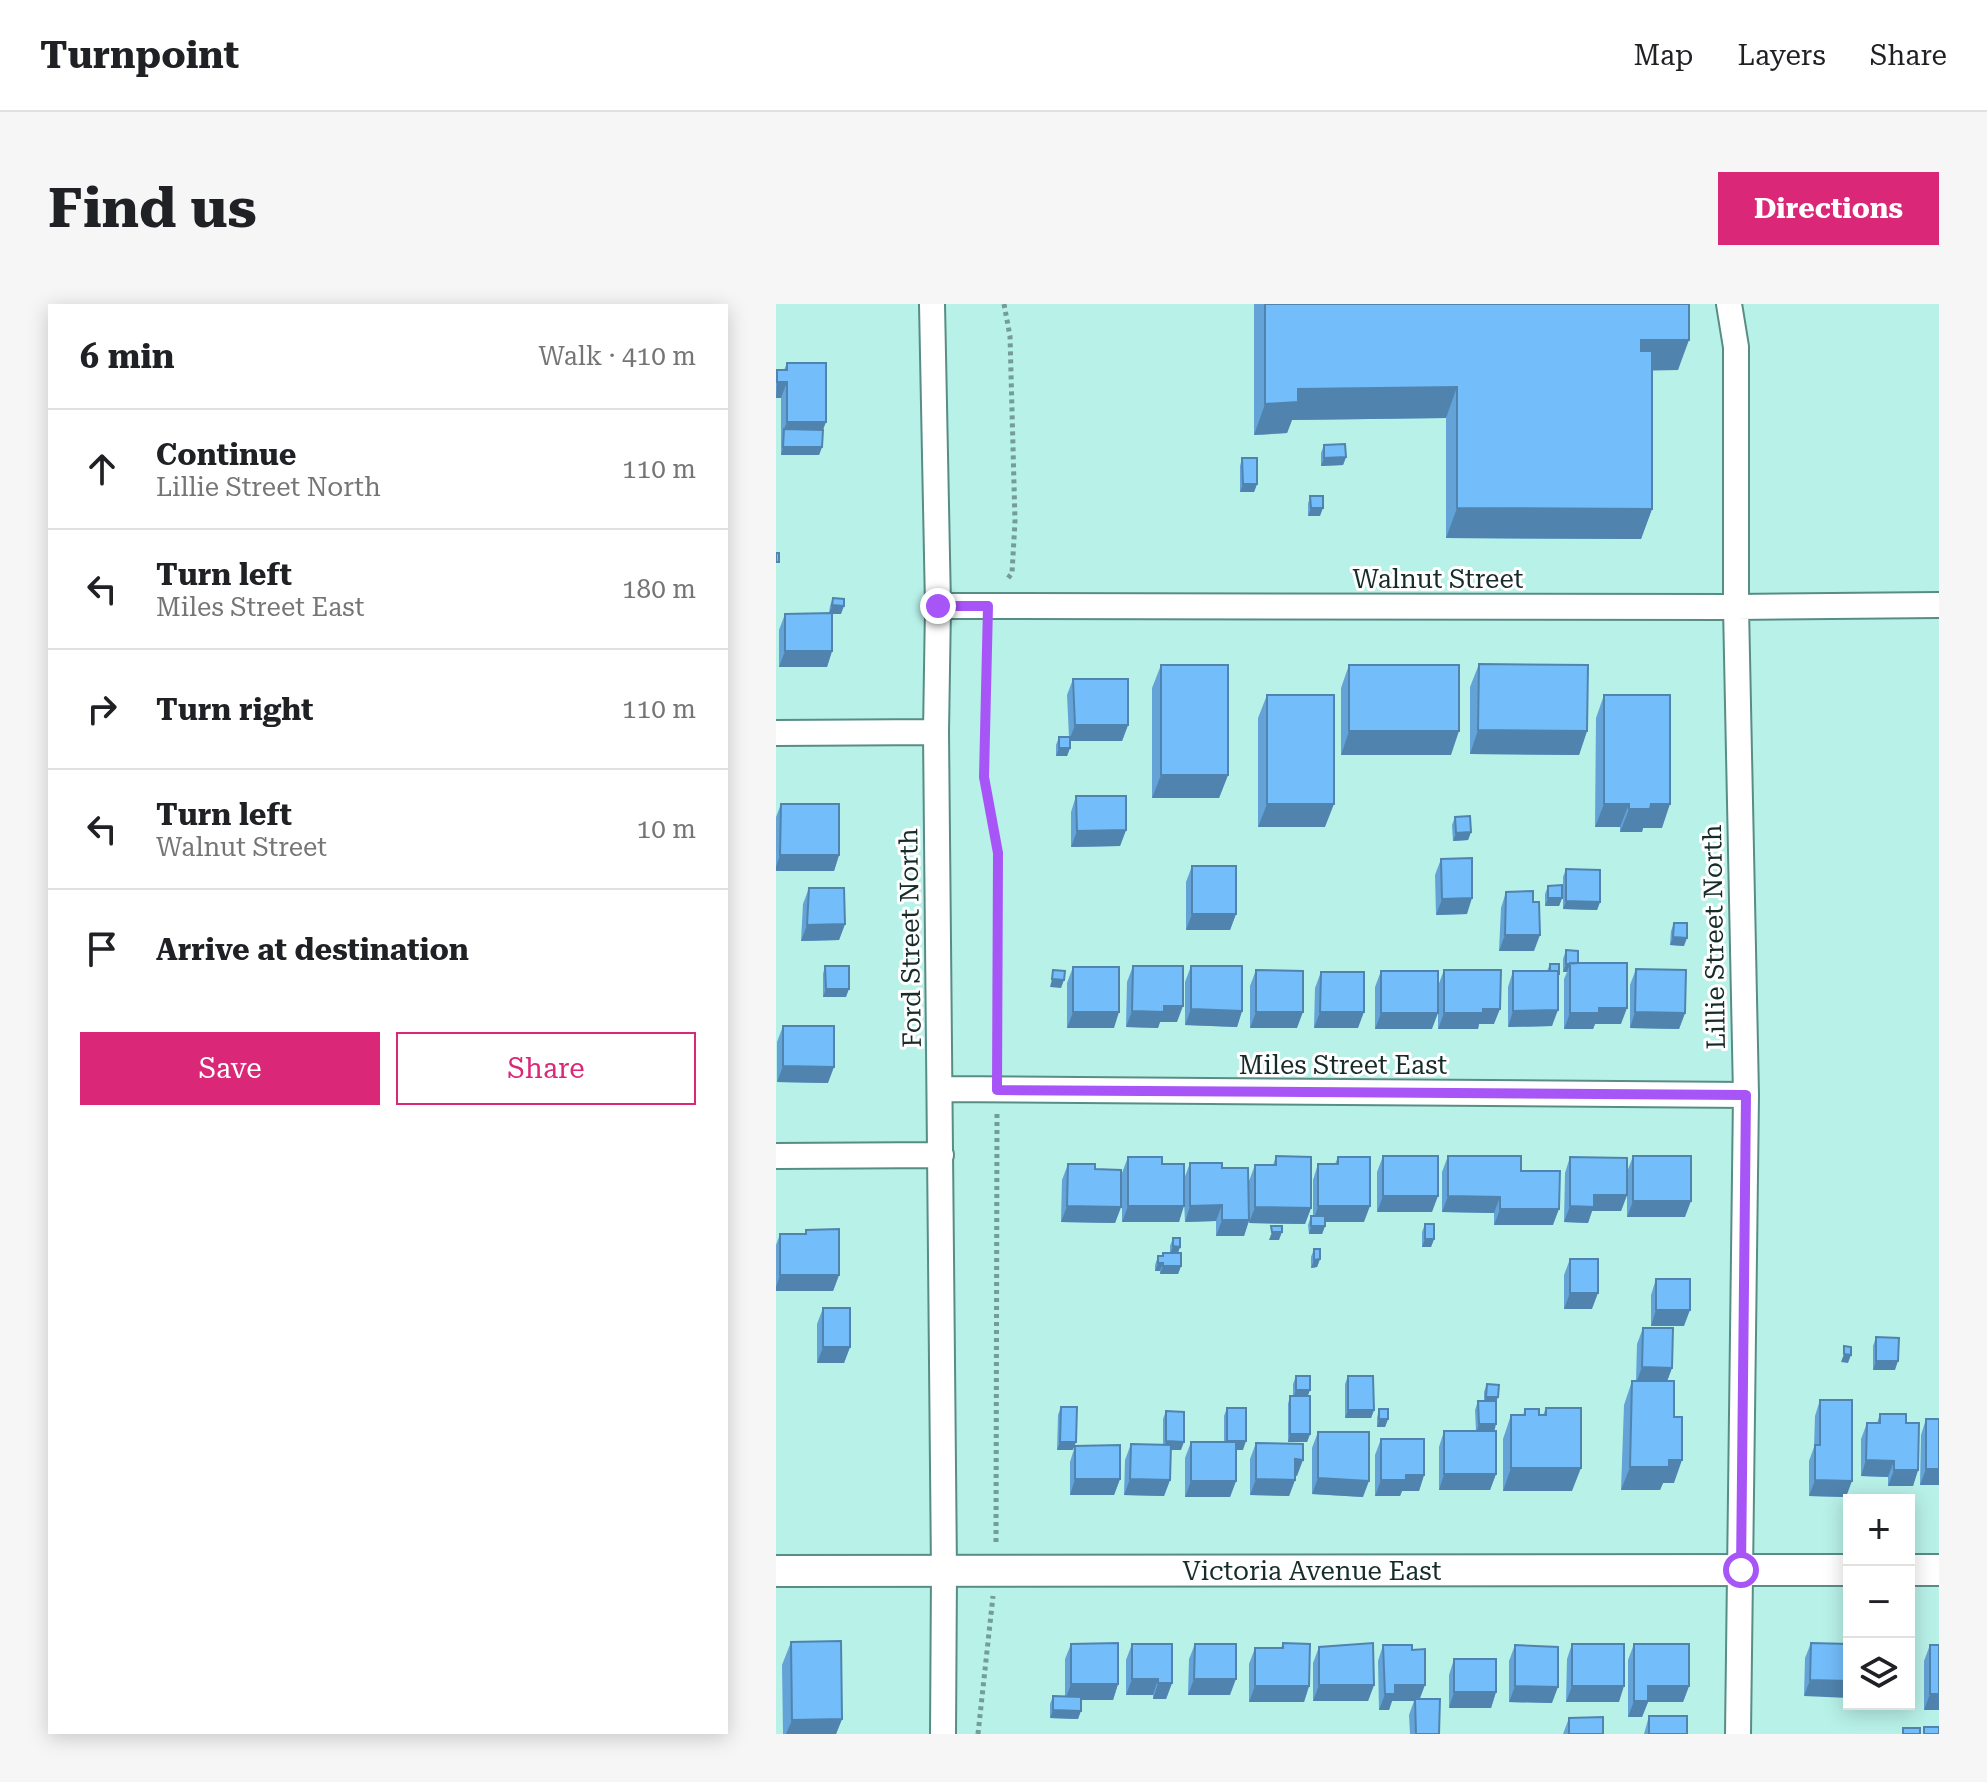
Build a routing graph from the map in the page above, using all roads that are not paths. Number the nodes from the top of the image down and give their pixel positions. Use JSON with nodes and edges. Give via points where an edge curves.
{"nodes":[{"id":1,"x":932,"y":304,"type":"edge"},
{"id":2,"x":1729,"y":304,"type":"edge"},
{"id":3,"x":1939,"y":605,"type":"edge"},
{"id":4,"x":938,"y":606,"type":"junction"},
{"id":5,"x":1736,"y":607,"type":"junction"},
{"id":6,"x":936,"y":732,"type":"junction"},
{"id":7,"x":776,"y":733,"type":"edge"},
{"id":8,"x":940,"y":1089,"type":"junction"},
{"id":9,"x":1746,"y":1095,"type":"junction"},
{"id":10,"x":941,"y":1155,"type":"junction"},
{"id":11,"x":776,"y":1156,"type":"edge"},
{"id":12,"x":1741,"y":1570,"type":"junction"},
{"id":13,"x":1843,"y":1570,"type":"edge"},
{"id":14,"x":1915,"y":1570,"type":"edge"},
{"id":15,"x":1939,"y":1570,"type":"edge"},
{"id":16,"x":776,"y":1571,"type":"edge"},
{"id":17,"x":944,"y":1572,"type":"junction"},
{"id":18,"x":943,"y":1734,"type":"edge"},
{"id":19,"x":1738,"y":1734,"type":"edge"}],
"edges":[{"from":1,"to":4,"type":"street","name":"Ford Street North"},
{"from":2,"to":5,"type":"street","name":"Lillie Street North","via":[[1736,347]]},
{"from":3,"to":5,"type":"street","name":"Walnut Street"},
{"from":4,"to":5,"type":"street","name":"Walnut Street"},
{"from":4,"to":6,"type":"street","name":"Ford Street North"},
{"from":5,"to":9,"type":"street","name":"Lillie Street North"},
{"from":6,"to":7,"type":"street"},
{"from":6,"to":8,"type":"street","name":"Ford Street North"},
{"from":8,"to":9,"type":"street","name":"Miles Street East"},
{"from":8,"to":10,"type":"street","name":"Ford Street North"},
{"from":9,"to":12,"type":"street","name":"Lillie Street North"},
{"from":10,"to":11,"type":"street"},
{"from":10,"to":17,"type":"street","name":"Ford Street North"},
{"from":12,"to":13,"type":"street","name":"Victoria Avenue East"},
{"from":12,"to":17,"type":"street","name":"Victoria Avenue East"},
{"from":12,"to":19,"type":"street","name":"Lillie Street North"},
{"from":14,"to":15,"type":"street"},
{"from":16,"to":17,"type":"street","name":"Victoria Avenue East"},
{"from":17,"to":18,"type":"street","name":"Ford Street North"}]}
